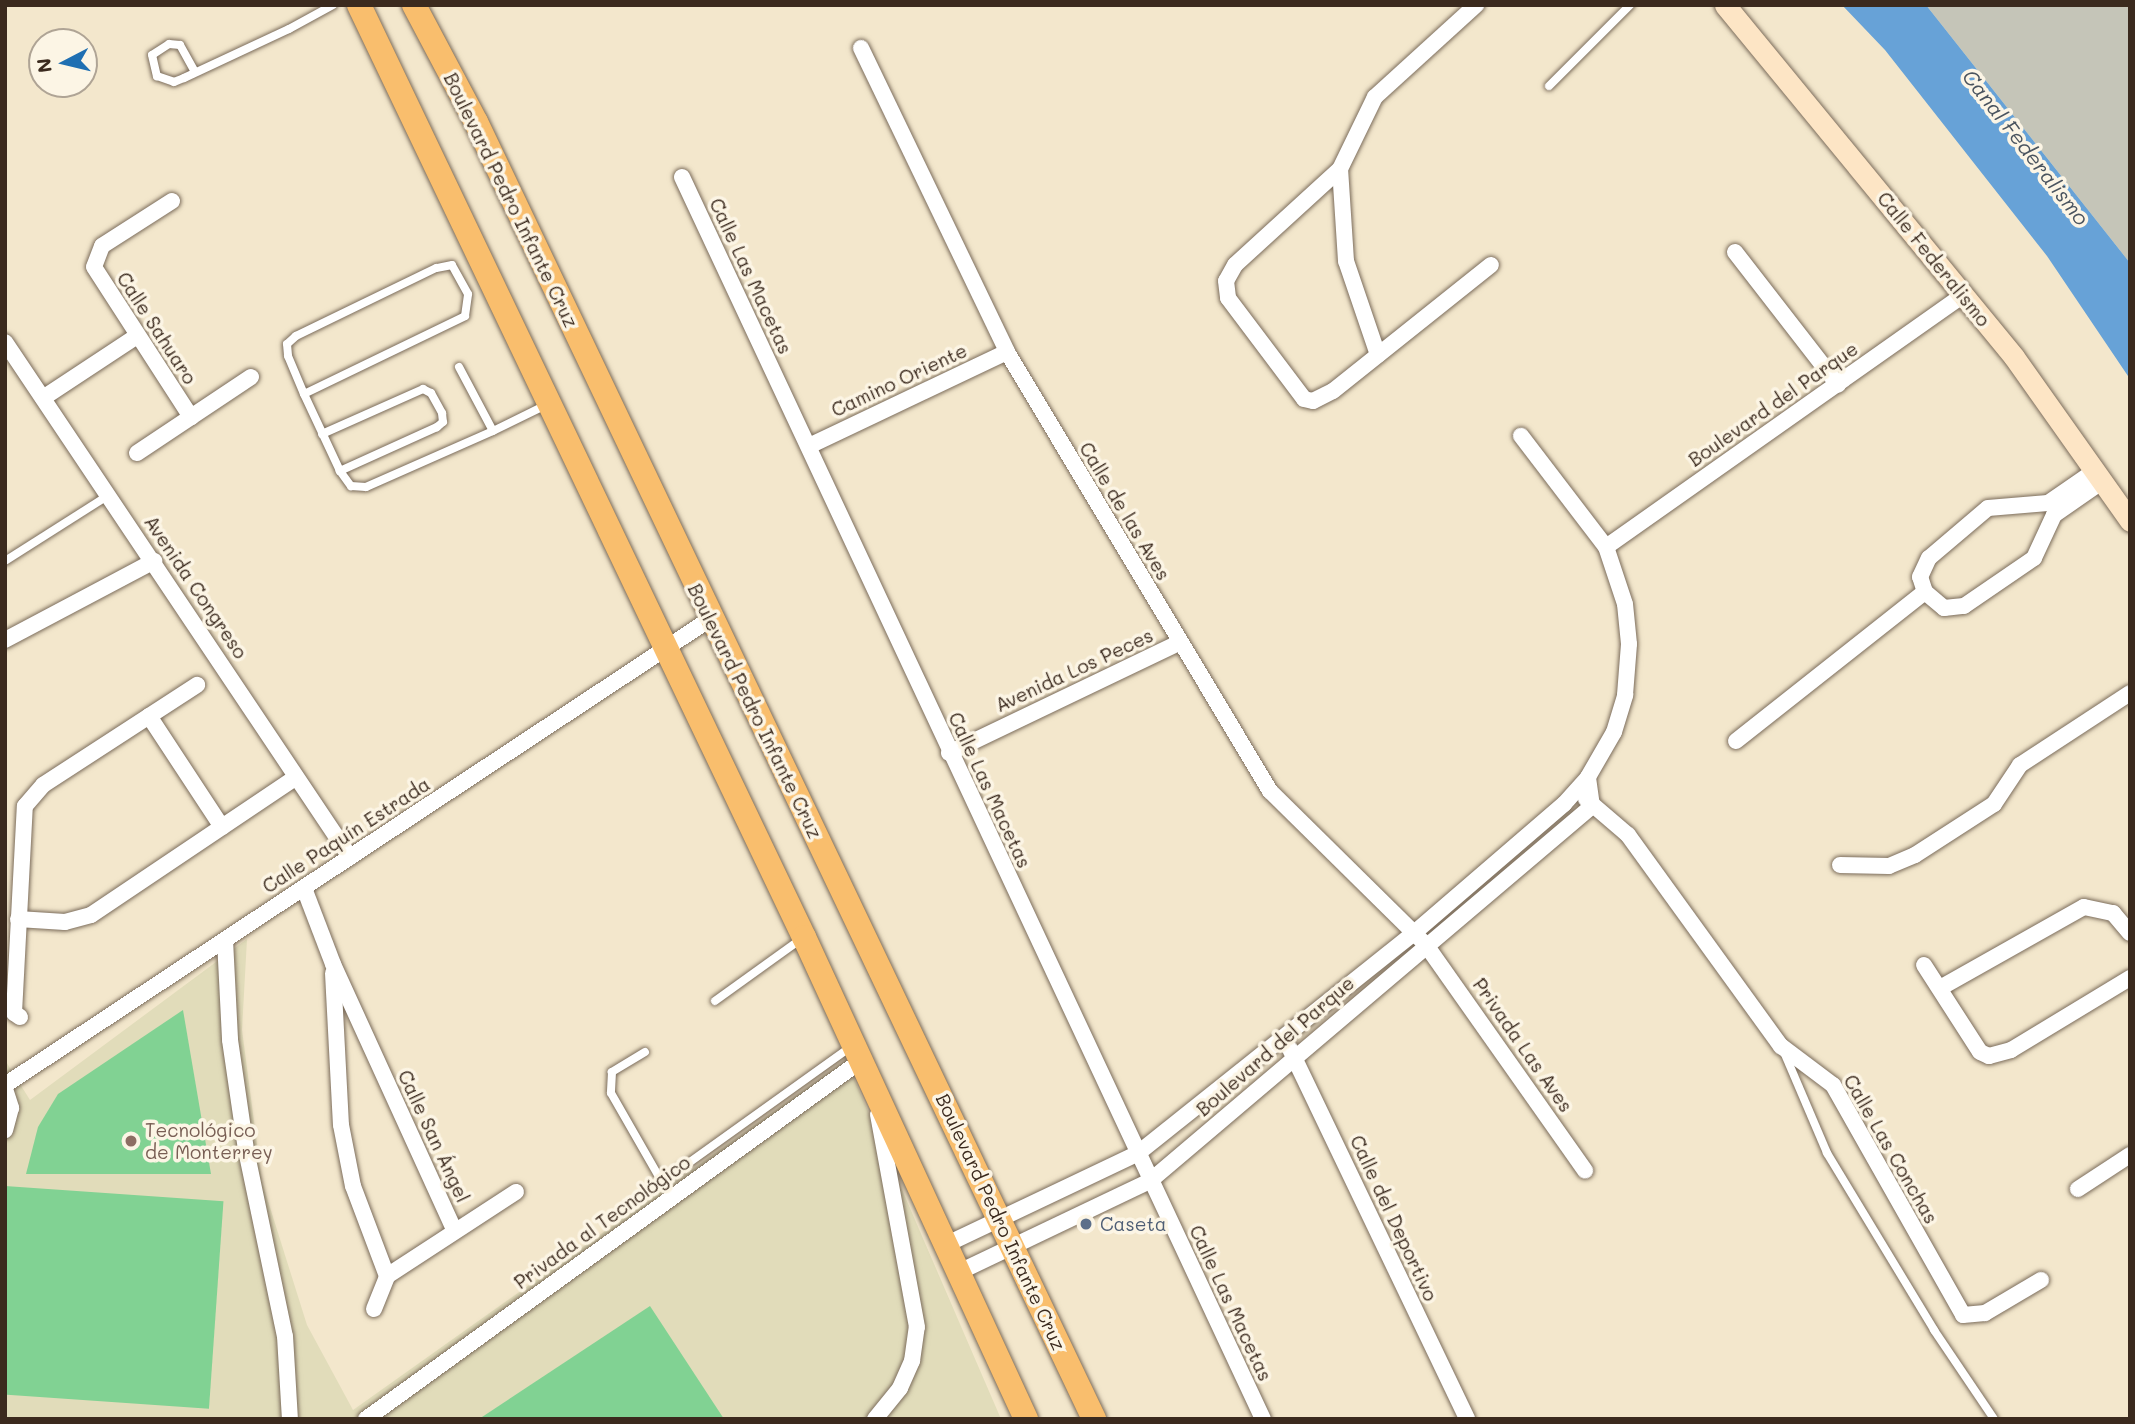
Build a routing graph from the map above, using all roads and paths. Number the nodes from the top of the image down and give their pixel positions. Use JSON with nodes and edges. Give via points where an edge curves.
{"nodes":[{"id":1,"x":332,"y":5,"type":"edge"},
{"id":2,"x":359,"y":5,"type":"edge"},
{"id":3,"x":414,"y":5,"type":"edge"},
{"id":4,"x":1476,"y":5,"type":"edge"},
{"id":5,"x":1630,"y":5,"type":"edge"},
{"id":6,"x":1725,"y":5,"type":"edge"},
{"id":7,"x":861,"y":48,"type":"dead end"},
{"id":8,"x":195,"y":72,"type":"junction"},
{"id":9,"x":1549,"y":86,"type":"dead end"},
{"id":10,"x":1340,"y":169,"type":"junction"},
{"id":11,"x":681,"y":177,"type":"dead end"},
{"id":12,"x":172,"y":201,"type":"dead end"},
{"id":13,"x":1735,"y":251,"type":"dead end"},
{"id":14,"x":1491,"y":265,"type":"dead end"},
{"id":15,"x":1963,"y":295,"type":"junction"},
{"id":16,"x":137,"y":336,"type":"junction"},
{"id":17,"x":5,"y":342,"type":"edge"},
{"id":18,"x":1007,"y":352,"type":"junction"},
{"id":19,"x":1378,"y":355,"type":"junction"},
{"id":20,"x":459,"y":367,"type":"dead end"},
{"id":21,"x":251,"y":377,"type":"dead end"},
{"id":22,"x":1838,"y":385,"type":"junction"},
{"id":23,"x":304,"y":394,"type":"junction"},
{"id":24,"x":43,"y":398,"type":"junction"},
{"id":25,"x":548,"y":404,"type":"junction"},
{"id":26,"x":191,"y":417,"type":"junction"},
{"id":27,"x":493,"y":431,"type":"junction"},
{"id":28,"x":322,"y":434,"type":"junction"},
{"id":29,"x":1521,"y":436,"type":"dead end"},
{"id":30,"x":809,"y":446,"type":"junction"},
{"id":31,"x":137,"y":453,"type":"dead end"},
{"id":32,"x":340,"y":471,"type":"junction"},
{"id":33,"x":2100,"y":476,"type":"junction"},
{"id":34,"x":109,"y":495,"type":"junction"},
{"id":35,"x":2025,"y":505,"type":"junction"},
{"id":36,"x":2130,"y":522,"type":"edge"},
{"id":37,"x":2044,"y":544,"type":"junction"},
{"id":38,"x":1606,"y":547,"type":"junction"},
{"id":39,"x":5,"y":561,"type":"edge"},
{"id":40,"x":154,"y":561,"type":"junction"},
{"id":41,"x":1925,"y":592,"type":"junction"},
{"id":42,"x":710,"y":620,"type":"junction"},
{"id":43,"x":5,"y":640,"type":"edge"},
{"id":44,"x":1179,"y":643,"type":"junction"},
{"id":45,"x":666,"y":648,"type":"junction"},
{"id":46,"x":197,"y":685,"type":"dead end"},
{"id":47,"x":2130,"y":693,"type":"edge"},
{"id":48,"x":149,"y":716,"type":"junction"},
{"id":49,"x":1736,"y":741,"type":"dead end"},
{"id":50,"x":949,"y":752,"type":"junction"},
{"id":51,"x":296,"y":776,"type":"junction"},
{"id":52,"x":1583,"y":783,"type":"junction"},
{"id":53,"x":1592,"y":806,"type":"junction"},
{"id":54,"x":222,"y":827,"type":"junction"},
{"id":55,"x":350,"y":857,"type":"junction"},
{"id":56,"x":1840,"y":865,"type":"dead end"},
{"id":57,"x":304,"y":888,"type":"junction"},
{"id":58,"x":18,"y":919,"type":"junction"},
{"id":59,"x":1414,"y":933,"type":"junction"},
{"id":60,"x":2130,"y":933,"type":"edge"},
{"id":61,"x":804,"y":937,"type":"junction"},
{"id":62,"x":225,"y":940,"type":"junction"},
{"id":63,"x":1426,"y":945,"type":"junction"},
{"id":64,"x":333,"y":964,"type":"junction"},
{"id":65,"x":1924,"y":965,"type":"dead end"},
{"id":66,"x":2130,"y":978,"type":"edge"},
{"id":67,"x":1940,"y":988,"type":"junction"},
{"id":68,"x":715,"y":1001,"type":"dead end"},
{"id":69,"x":20,"y":1017,"type":"dead end"},
{"id":70,"x":1281,"y":1036,"type":"junction"},
{"id":71,"x":1782,"y":1046,"type":"junction"},
{"id":72,"x":645,"y":1052,"type":"dead end"},
{"id":73,"x":1295,"y":1055,"type":"junction"},
{"id":74,"x":862,"y":1061,"type":"junction"},
{"id":75,"x":5,"y":1087,"type":"edge"},
{"id":76,"x":5,"y":1130,"type":"edge"},
{"id":77,"x":1137,"y":1154,"type":"junction"},
{"id":78,"x":2130,"y":1155,"type":"edge"},
{"id":79,"x":1586,"y":1170,"type":"dead end"},
{"id":80,"x":1150,"y":1181,"type":"junction"},
{"id":81,"x":2078,"y":1189,"type":"dead end"},
{"id":82,"x":516,"y":1192,"type":"dead end"},
{"id":83,"x":1000,"y":1218,"type":"junction"},
{"id":84,"x":454,"y":1229,"type":"junction"},
{"id":85,"x":945,"y":1245,"type":"junction"},
{"id":86,"x":1014,"y":1247,"type":"junction"},
{"id":87,"x":957,"y":1273,"type":"junction"},
{"id":88,"x":387,"y":1276,"type":"junction"},
{"id":89,"x":2041,"y":1280,"type":"dead end"},
{"id":90,"x":374,"y":1309,"type":"dead end"},
{"id":91,"x":1021,"y":1417,"type":"edge"},
{"id":92,"x":290,"y":1419,"type":"edge"},
{"id":93,"x":366,"y":1419,"type":"edge"},
{"id":94,"x":875,"y":1419,"type":"edge"},
{"id":95,"x":1094,"y":1419,"type":"edge"},
{"id":96,"x":1264,"y":1419,"type":"edge"},
{"id":97,"x":1467,"y":1419,"type":"edge"},
{"id":98,"x":1994,"y":1419,"type":"edge"}],
"edges":[{"from":1,"to":8,"type":"lane"},
{"from":2,"to":25,"type":"highway"},
{"from":3,"to":42,"type":"highway","name":"Boulevard Pedro Infante Cruz","via":[[476,121]]},
{"from":4,"to":10,"type":"street","via":[[1375,97]]},
{"from":5,"to":9,"type":"lane"},
{"from":6,"to":15,"type":"main road","name":"Calle Federalismo"},
{"from":7,"to":18,"type":"street","name":"Calle de las Aves"},
{"from":8,"to":8,"type":"lane","via":[[174,82],[161,81],[152,55],[169,44],[180,45]]},
{"from":10,"to":19,"type":"street","via":[[1349,274]]},
{"from":10,"to":19,"type":"street","via":[[1235,265],[1226,291],[1304,399],[1323,398]]},
{"from":11,"to":30,"type":"street","name":"Calle Las Macetas"},
{"from":12,"to":16,"type":"street","name":"Calle Sahuaro","via":[[102,246],[95,259],[96,274]]},
{"from":13,"to":22,"type":"street"},
{"from":14,"to":19,"type":"street"},
{"from":15,"to":22,"type":"street","name":"Boulevard del Parque"},
{"from":15,"to":33,"type":"main road","name":"Calle Federalismo","via":[[2038,388]]},
{"from":16,"to":24,"type":"street"},
{"from":16,"to":26,"type":"street","name":"Calle Sahuaro"},
{"from":17,"to":24,"type":"street","name":"Avenida Congreso"},
{"from":18,"to":30,"type":"street","name":"Camino Oriente"},
{"from":18,"to":44,"type":"street","name":"Calle de las Aves"},
{"from":20,"to":27,"type":"lane"},
{"from":21,"to":26,"type":"street"},
{"from":22,"to":38,"type":"street","name":"Boulevard del Parque"},
{"from":23,"to":23,"type":"lane","via":[[464,316],[470,300],[456,268],[436,268],[291,339],[288,356]]},
{"from":23,"to":28,"type":"lane"},
{"from":24,"to":34,"type":"street","name":"Avenida Congreso"},
{"from":25,"to":27,"type":"lane"},
{"from":25,"to":45,"type":"highway"},
{"from":26,"to":31,"type":"street"},
{"from":27,"to":32,"type":"lane","via":[[366,487],[351,486]]},
{"from":28,"to":32,"type":"lane"},
{"from":28,"to":32,"type":"lane","via":[[418,390],[431,393],[442,413],[443,422],[437,427]]},
{"from":29,"to":38,"type":"street"},
{"from":30,"to":50,"type":"street","name":"Calle Las Macetas"},
{"from":33,"to":35,"type":"street","via":[[2048,503]]},
{"from":33,"to":36,"type":"main road","name":"Calle Federalismo"},
{"from":33,"to":37,"type":"street","via":[[2054,516]]},
{"from":34,"to":39,"type":"lane"},
{"from":34,"to":40,"type":"street","name":"Avenida Congreso"},
{"from":35,"to":37,"type":"street","via":[[2041,524]]},
{"from":35,"to":41,"type":"street","via":[[1989,508],[1929,558],[1920,577]]},
{"from":37,"to":41,"type":"street","via":[[2034,558],[1965,606],[1944,608]]},
{"from":38,"to":52,"type":"street","via":[[1625,604],[1628,671],[1621,714]]},
{"from":40,"to":43,"type":"street"},
{"from":40,"to":51,"type":"street","name":"Avenida Congreso"},
{"from":41,"to":49,"type":"street"},
{"from":42,"to":45,"type":"street","name":"Calle Paquín Estrada"},
{"from":42,"to":83,"type":"highway","name":"Boulevard Pedro Infante Cruz"},
{"from":44,"to":50,"type":"street","name":"Avenida Los Peces"},
{"from":44,"to":59,"type":"street","name":"Calle de las Aves","via":[[1270,791]]},
{"from":45,"to":55,"type":"street","name":"Calle Paquín Estrada"},
{"from":45,"to":61,"type":"highway"},
{"from":46,"to":48,"type":"street"},
{"from":47,"to":56,"type":"street","via":[[2020,765],[1994,804],[1915,855],[1889,866]]},
{"from":48,"to":54,"type":"street"},
{"from":48,"to":58,"type":"street","via":[[43,785],[25,806]]},
{"from":50,"to":77,"type":"street","name":"Calle Las Macetas"},
{"from":51,"to":54,"type":"street"},
{"from":51,"to":55,"type":"street","name":"Avenida Congreso"},
{"from":52,"to":53,"type":"street","name":"Calle Las Conchas"},
{"from":52,"to":59,"type":"street","name":"Boulevard del Parque"},
{"from":53,"to":63,"type":"street","name":"Boulevard del Parque"},
{"from":53,"to":71,"type":"street","name":"Calle Las Conchas","via":[[1628,835]]},
{"from":54,"to":58,"type":"street","via":[[91,915],[65,922]]},
{"from":55,"to":57,"type":"street","name":"Calle Paquín Estrada"},
{"from":57,"to":62,"type":"street","name":"Calle Paquín Estrada"},
{"from":57,"to":64,"type":"street","name":"Calle San Ángel"},
{"from":58,"to":69,"type":"street","via":[[14,1013]]},
{"from":59,"to":63,"type":"street","name":"Calle de las Aves"},
{"from":59,"to":70,"type":"street","name":"Boulevard del Parque"},
{"from":60,"to":67,"type":"street","via":[[2113,913],[2084,907]]},
{"from":61,"to":68,"type":"lane"},
{"from":61,"to":74,"type":"highway"},
{"from":62,"to":75,"type":"street","name":"Calle Paquín Estrada"},
{"from":62,"to":92,"type":"street","via":[[225,987],[236,1081],[285,1336]]},
{"from":63,"to":73,"type":"street","name":"Boulevard del Parque"},
{"from":63,"to":79,"type":"street","name":"Privada Las Aves"},
{"from":64,"to":84,"type":"street","name":"Calle San Ángel"},
{"from":64,"to":88,"type":"street","name":"Calle San Ángel","via":[[341,1125],[353,1186]]},
{"from":65,"to":67,"type":"street"},
{"from":66,"to":67,"type":"street","via":[[2011,1050],[1989,1056],[1980,1052]]},
{"from":70,"to":73,"type":"street","name":"Calle del Deportivo"},
{"from":70,"to":77,"type":"street","name":"Boulevard del Parque"},
{"from":71,"to":89,"type":"street","name":"Calle Las Conchas","via":[[1833,1086],[1963,1315],[1984,1313]]},
{"from":71,"to":98,"type":"lane","via":[[1827,1153],[1934,1331]]},
{"from":72,"to":74,"type":"lane","via":[[612,1072],[611,1093],[662,1182]]},
{"from":73,"to":80,"type":"street","name":"Boulevard del Parque"},
{"from":73,"to":97,"type":"street","name":"Calle del Deportivo"},
{"from":74,"to":85,"type":"highway"},
{"from":74,"to":93,"type":"street","name":"Privada al Tecnológico"},
{"from":74,"to":94,"type":"street","via":[[916,1327],[912,1361],[900,1388]]},
{"from":75,"to":76,"type":"street","via":[[11,1108]]},
{"from":77,"to":80,"type":"street","name":"Calle Las Macetas"},
{"from":77,"to":83,"type":"street","name":"Boulevard del Parque"},
{"from":78,"to":81,"type":"street"},
{"from":80,"to":86,"type":"street","name":"Boulevard del Parque"},
{"from":80,"to":96,"type":"street","name":"Calle Las Macetas"},
{"from":82,"to":84,"type":"street"},
{"from":83,"to":85,"type":"street","name":"Boulevard del Parque"},
{"from":83,"to":86,"type":"highway","name":"Boulevard Pedro Infante Cruz"},
{"from":84,"to":88,"type":"street","name":"Calle San Ángel"},
{"from":85,"to":87,"type":"highway"},
{"from":86,"to":87,"type":"street","name":"Boulevard del Parque"},
{"from":86,"to":95,"type":"highway","name":"Boulevard Pedro Infante Cruz"},
{"from":87,"to":91,"type":"highway"},
{"from":88,"to":90,"type":"street"}]}
